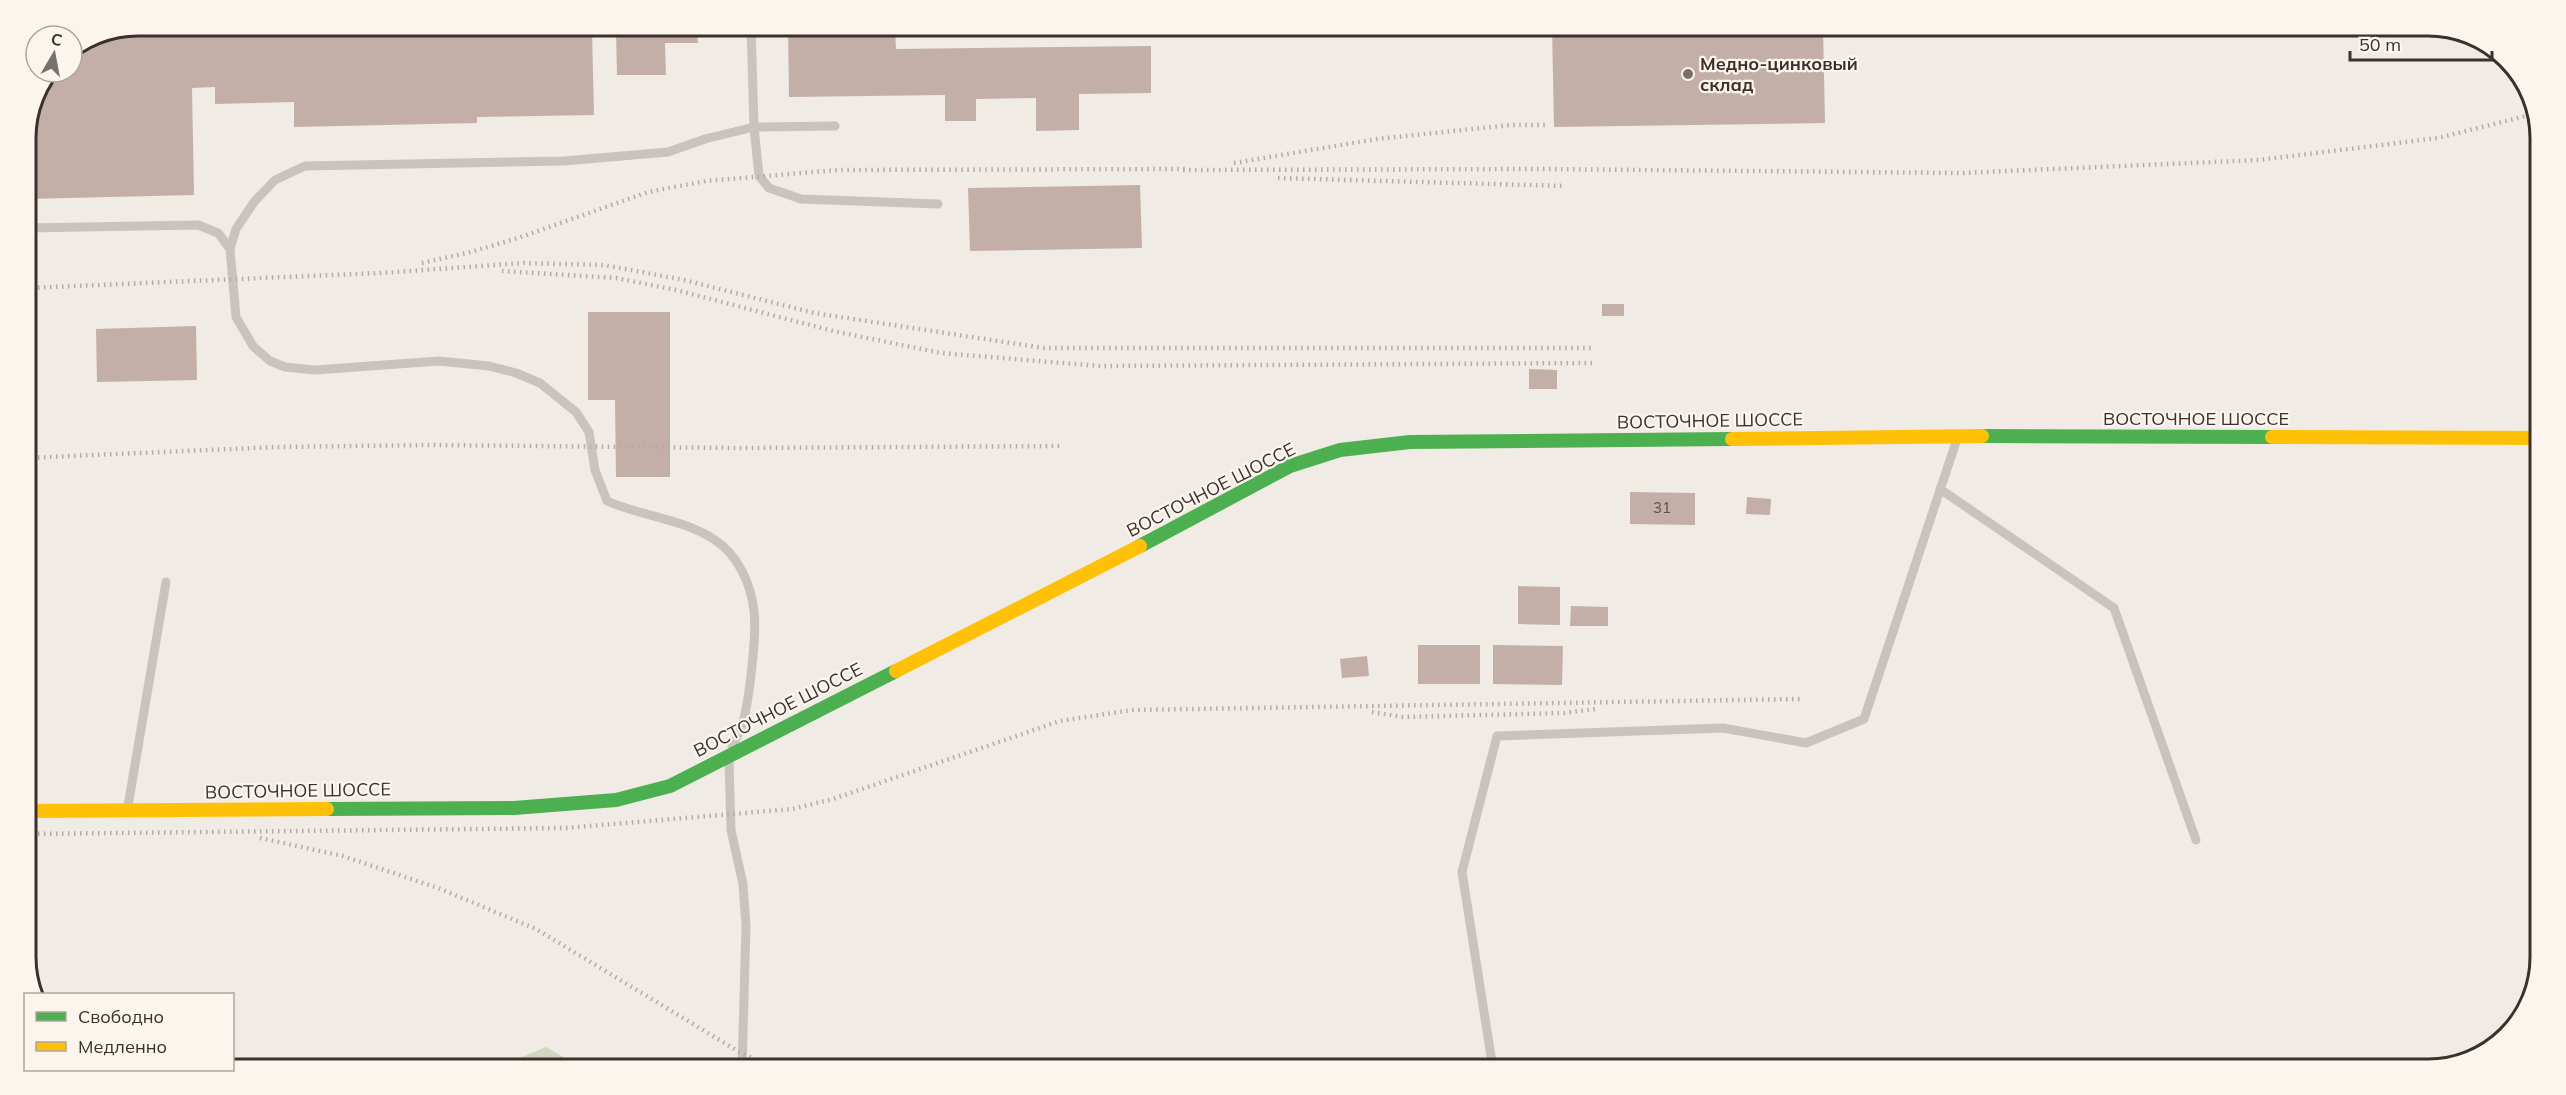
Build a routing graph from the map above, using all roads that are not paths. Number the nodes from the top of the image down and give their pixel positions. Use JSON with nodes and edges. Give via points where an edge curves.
{"nodes":[{"id":1,"x":751,"y":36,"type":"edge"},
{"id":2,"x":836,"y":126,"type":"dead end"},
{"id":3,"x":754,"y":128,"type":"junction"},
{"id":4,"x":938,"y":204,"type":"dead end"},
{"id":5,"x":36,"y":228,"type":"edge"},
{"id":6,"x":230,"y":249,"type":"junction"},
{"id":7,"x":1957,"y":437,"type":"junction"},
{"id":8,"x":2530,"y":438,"type":"edge"},
{"id":9,"x":1940,"y":489,"type":"junction"},
{"id":10,"x":166,"y":582,"type":"dead end"},
{"id":11,"x":728,"y":755,"type":"junction"},
{"id":12,"x":36,"y":811,"type":"edge"},
{"id":13,"x":128,"y":811,"type":"junction"},
{"id":14,"x":2196,"y":840,"type":"dead end"},
{"id":15,"x":742,"y":1059,"type":"edge"},
{"id":16,"x":1491,"y":1059,"type":"edge"}],
"edges":[{"from":1,"to":3,"type":"lane"},
{"from":2,"to":3,"type":"lane"},
{"from":3,"to":4,"type":"lane","via":[[759,176],[769,188],[801,198]]},
{"from":3,"to":6,"type":"lane","via":[[669,152],[575,160],[305,166],[275,180],[254,201],[236,229]]},
{"from":5,"to":6,"type":"lane","via":[[198,225],[218,233]]},
{"from":6,"to":11,"type":"lane","via":[[236,317],[253,346],[270,361],[285,368],[315,370],[439,361],[516,373],[540,383],[576,412],[589,432],[595,470],[607,501],[694,530],[730,551],[747,581],[754,611],[742,725]]},
{"from":7,"to":8,"type":"main road","name":"ВОСТОЧНОЕ ШОССЕ"},
{"from":7,"to":9,"type":"lane"},
{"from":7,"to":11,"type":"main road","name":"ВОСТОЧНОЕ ШОССЕ","via":[[1410,442],[1340,450],[1290,466],[1112,561]]},
{"from":9,"to":14,"type":"lane","via":[[2114,608]]},
{"from":9,"to":16,"type":"lane","via":[[1864,719],[1806,743],[1723,728],[1497,736],[1462,872]]},
{"from":10,"to":13,"type":"lane"},
{"from":11,"to":13,"type":"main road","name":"ВОСТОЧНОЕ ШОССЕ","via":[[670,786],[616,800],[514,808]]},
{"from":11,"to":15,"type":"lane","via":[[730,830],[743,884],[746,926]]},
{"from":12,"to":13,"type":"main road","name":"ВОСТОЧНОЕ ШОССЕ"}]}
